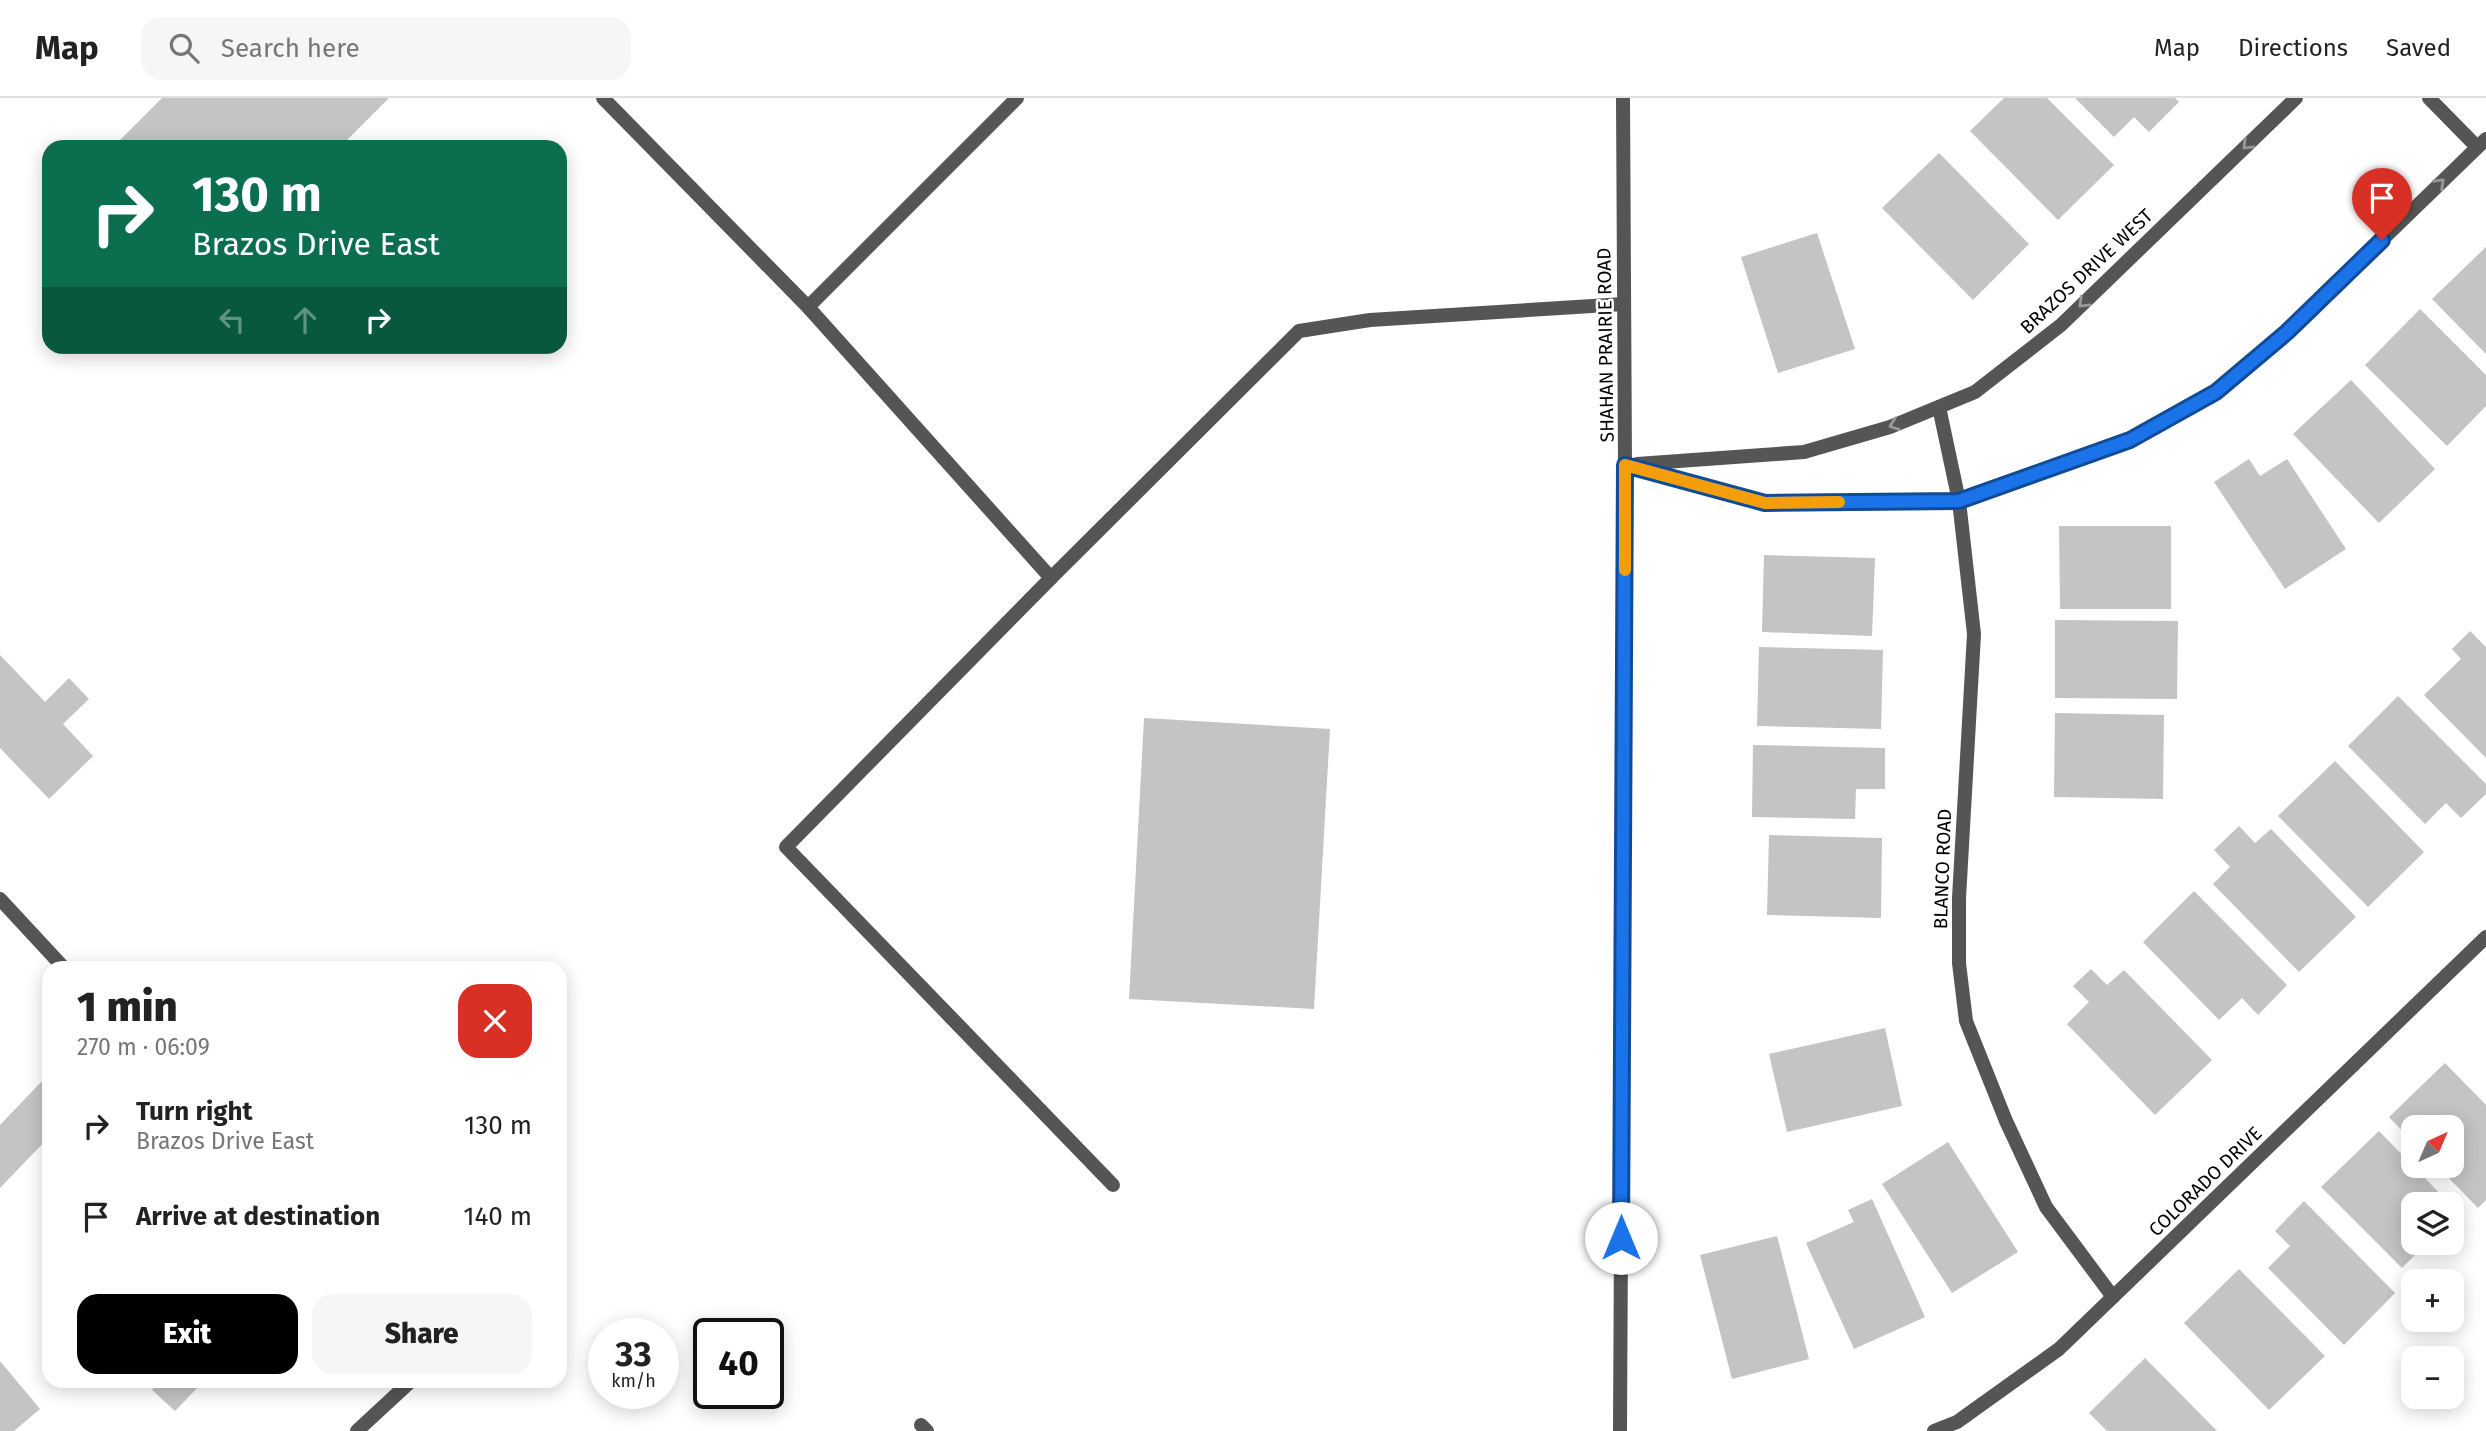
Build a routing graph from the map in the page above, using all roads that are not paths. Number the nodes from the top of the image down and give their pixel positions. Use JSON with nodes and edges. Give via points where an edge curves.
{"nodes":[{"id":1,"x":603,"y":98,"type":"edge"},
{"id":2,"x":1017,"y":98,"type":"edge"},
{"id":3,"x":1623,"y":98,"type":"edge"},
{"id":4,"x":2296,"y":98,"type":"edge"},
{"id":5,"x":2429,"y":98,"type":"edge"},
{"id":6,"x":2482,"y":143,"type":"edge"},
{"id":7,"x":1624,"y":304,"type":"junction"},
{"id":8,"x":808,"y":307,"type":"junction"},
{"id":9,"x":1939,"y":407,"type":"junction"},
{"id":10,"x":1625,"y":465,"type":"junction"},
{"id":11,"x":1959,"y":501,"type":"junction"},
{"id":12,"x":1051,"y":579,"type":"junction"},
{"id":13,"x":0,"y":900,"type":"edge"},
{"id":14,"x":2486,"y":937,"type":"edge"},
{"id":15,"x":57,"y":961,"type":"edge"},
{"id":16,"x":1113,"y":1185,"type":"dead end"},
{"id":17,"x":2113,"y":1297,"type":"junction"},
{"id":18,"x":403,"y":1388,"type":"edge"},
{"id":19,"x":357,"y":1431,"type":"edge"},
{"id":20,"x":1620,"y":1431,"type":"edge"},
{"id":21,"x":1934,"y":1431,"type":"edge"}],
"edges":[{"from":1,"to":8,"type":"street"},
{"from":2,"to":8,"type":"street"},
{"from":3,"to":7,"type":"street","name":"SHAHAN PRAIRIE ROAD"},
{"from":4,"to":9,"type":"street","name":"BRAZOS DRIVE WEST","one_way":true,"via":[[2061,325],[1975,393]]},
{"from":5,"to":6,"type":"street"},
{"from":11,"to":6,"type":"street","one_way":true,"via":[[2130,440],[2216,392],[2287,332]]},
{"from":7,"to":10,"type":"street","name":"SHAHAN PRAIRIE ROAD"},
{"from":7,"to":12,"type":"street","via":[[1370,320],[1298,331]]},
{"from":8,"to":12,"type":"street"},
{"from":9,"to":10,"type":"street","name":"BRAZOS DRIVE WEST","one_way":true,"via":[[1804,452]]},
{"from":9,"to":11,"type":"street","name":"BLANCO ROAD"},
{"from":10,"to":11,"type":"street","via":[[1765,503]]},
{"from":10,"to":20,"type":"street","name":"SHAHAN PRAIRIE ROAD"},
{"from":11,"to":17,"type":"street","name":"BLANCO ROAD","via":[[1975,634],[1959,898],[1959,963],[1966,1021],[2046,1208]]},
{"from":12,"to":16,"type":"street","via":[[786,848]]},
{"from":13,"to":15,"type":"street"},
{"from":14,"to":17,"type":"street","name":"COLORADO DRIVE"},
{"from":17,"to":21,"type":"street","name":"COLORADO DRIVE","via":[[2059,1349],[1957,1422]]},
{"from":18,"to":19,"type":"street"}]}
